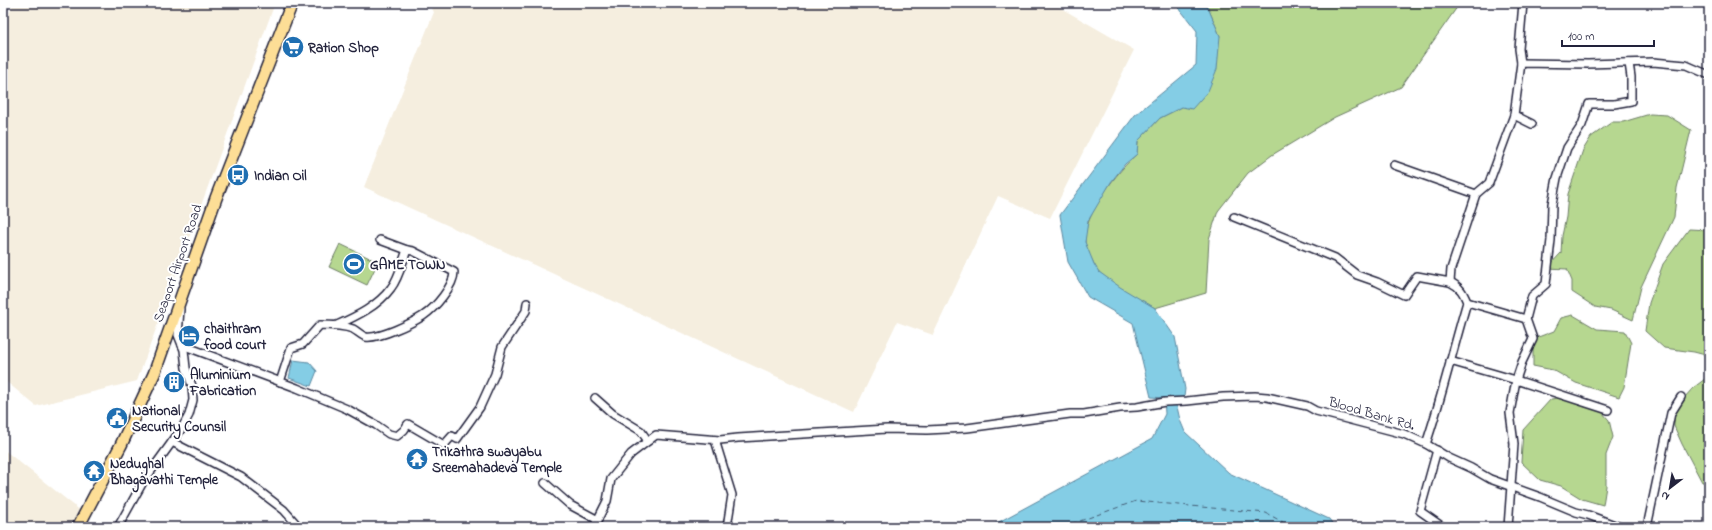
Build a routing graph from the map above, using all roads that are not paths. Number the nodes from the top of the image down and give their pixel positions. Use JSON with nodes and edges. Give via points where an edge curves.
{"nodes":[{"id":1,"x":292,"y":3,"type":"edge"},
{"id":2,"x":1523,"y":3,"type":"edge"},
{"id":3,"x":1629,"y":62,"type":"junction"},
{"id":4,"x":1521,"y":63,"type":"junction"},
{"id":5,"x":1709,"y":74,"type":"edge"},
{"id":6,"x":1514,"y":115,"type":"junction"},
{"id":7,"x":1532,"y":124,"type":"dead end"},
{"id":8,"x":1394,"y":165,"type":"dead end"},
{"id":9,"x":1476,"y":194,"type":"junction"},
{"id":10,"x":1234,"y":217,"type":"dead end"},
{"id":11,"x":380,"y":240,"type":"dead end"},
{"id":12,"x":407,"y":250,"type":"junction"},
{"id":13,"x":1450,"y":282,"type":"junction"},
{"id":14,"x":182,"y":295,"type":"junction"},
{"id":15,"x":1467,"y":302,"type":"junction"},
{"id":16,"x":527,"y":303,"type":"dead end"},
{"id":17,"x":354,"y":317,"type":"junction"},
{"id":18,"x":1526,"y":319,"type":"junction"},
{"id":19,"x":337,"y":325,"type":"junction"},
{"id":20,"x":353,"y":329,"type":"junction"},
{"id":21,"x":182,"y":344,"type":"junction"},
{"id":22,"x":1450,"y":361,"type":"junction"},
{"id":23,"x":1516,"y":380,"type":"junction"},
{"id":24,"x":280,"y":382,"type":"junction"},
{"id":25,"x":1681,"y":397,"type":"dead end"},
{"id":26,"x":595,"y":398,"type":"dead end"},
{"id":27,"x":1608,"y":410,"type":"dead end"},
{"id":28,"x":714,"y":440,"type":"junction"},
{"id":29,"x":648,"y":441,"type":"junction"},
{"id":30,"x":172,"y":442,"type":"junction"},
{"id":31,"x":1426,"y":444,"type":"junction"},
{"id":32,"x":1437,"y":450,"type":"junction"},
{"id":33,"x":545,"y":483,"type":"dead end"},
{"id":34,"x":1510,"y":487,"type":"junction"},
{"id":35,"x":598,"y":520,"type":"junction"},
{"id":36,"x":78,"y":527,"type":"edge"},
{"id":37,"x":118,"y":527,"type":"edge"},
{"id":38,"x":299,"y":527,"type":"edge"},
{"id":39,"x":594,"y":527,"type":"edge"},
{"id":40,"x":727,"y":527,"type":"edge"},
{"id":41,"x":1443,"y":527,"type":"edge"},
{"id":42,"x":1508,"y":527,"type":"edge"},
{"id":43,"x":1620,"y":527,"type":"edge"},
{"id":44,"x":1647,"y":527,"type":"edge"}],
"edges":[{"from":1,"to":14,"type":"main road","name":"Seaport Airport Road","via":[[216,198]]},
{"from":2,"to":4,"type":"street","via":[[1519,49]]},
{"from":3,"to":4,"type":"street"},
{"from":3,"to":5,"type":"street","via":[[1686,65]]},
{"from":3,"to":18,"type":"street","via":[[1632,100],[1614,104],[1588,104],[1582,125],[1567,148],[1552,204],[1546,284],[1532,296]]},
{"from":4,"to":6,"type":"street"},
{"from":6,"to":7,"type":"street"},
{"from":6,"to":9,"type":"street","via":[[1489,183]]},
{"from":8,"to":9,"type":"street"},
{"from":9,"to":13,"type":"street","via":[[1451,269]]},
{"from":10,"to":13,"type":"street","via":[[1335,258],[1357,275],[1404,295],[1417,276]]},
{"from":11,"to":12,"type":"street"},
{"from":12,"to":17,"type":"street","via":[[392,288],[378,302]]},
{"from":12,"to":20,"type":"street","via":[[454,272],[454,278],[449,286],[424,315],[403,326],[384,334],[366,337]]},
{"from":13,"to":15,"type":"street","via":[[1462,290]]},
{"from":14,"to":21,"type":"street","via":[[178,335]]},
{"from":14,"to":36,"type":"main road","name":"Seaport Airport Road","via":[[145,395]]},
{"from":15,"to":18,"type":"street"},
{"from":15,"to":22,"type":"street"},
{"from":16,"to":24,"type":"street","via":[[526,311],[502,347],[480,407],[458,439],[452,436],[444,445],[408,424],[397,436],[389,434],[347,409]]},
{"from":17,"to":19,"type":"street"},
{"from":17,"to":20,"type":"street"},
{"from":18,"to":23,"type":"street","via":[[1532,338]]},
{"from":19,"to":20,"type":"street"},
{"from":19,"to":24,"type":"street","via":[[320,325],[303,344],[291,348]]},
{"from":21,"to":24,"type":"street"},
{"from":21,"to":30,"type":"street","via":[[193,400],[189,415]]},
{"from":22,"to":23,"type":"street"},
{"from":22,"to":31,"type":"street"},
{"from":23,"to":27,"type":"street"},
{"from":23,"to":34,"type":"street","via":[[1510,413],[1514,444]]},
{"from":25,"to":44,"type":"street","via":[[1672,413]]},
{"from":26,"to":29,"type":"street","via":[[613,414],[641,431]]},
{"from":28,"to":29,"type":"street","name":"Blood Bank Rd.","via":[[666,434],[656,435]]},
{"from":28,"to":31,"type":"street","name":"Blood Bank Rd.","via":[[887,429],[967,428],[1173,401],[1255,396],[1307,406],[1316,411],[1404,434]]},
{"from":28,"to":40,"type":"street","via":[[732,495]]},
{"from":29,"to":35,"type":"street","name":"Blood Bank Rd.","via":[[631,454],[611,479],[607,500]]},
{"from":30,"to":37,"type":"street","via":[[143,482]]},
{"from":30,"to":38,"type":"street","via":[[240,477],[284,510]]},
{"from":31,"to":32,"type":"street","name":"Blood Bank Rd."},
{"from":32,"to":34,"type":"street","name":"Blood Bank Rd."},
{"from":32,"to":41,"type":"street","via":[[1420,511]]},
{"from":33,"to":35,"type":"street","via":[[570,505]]},
{"from":34,"to":42,"type":"street"},
{"from":34,"to":43,"type":"street","name":"Blood Bank Rd."},
{"from":35,"to":39,"type":"street","name":"Blood Bank Rd."}]}
